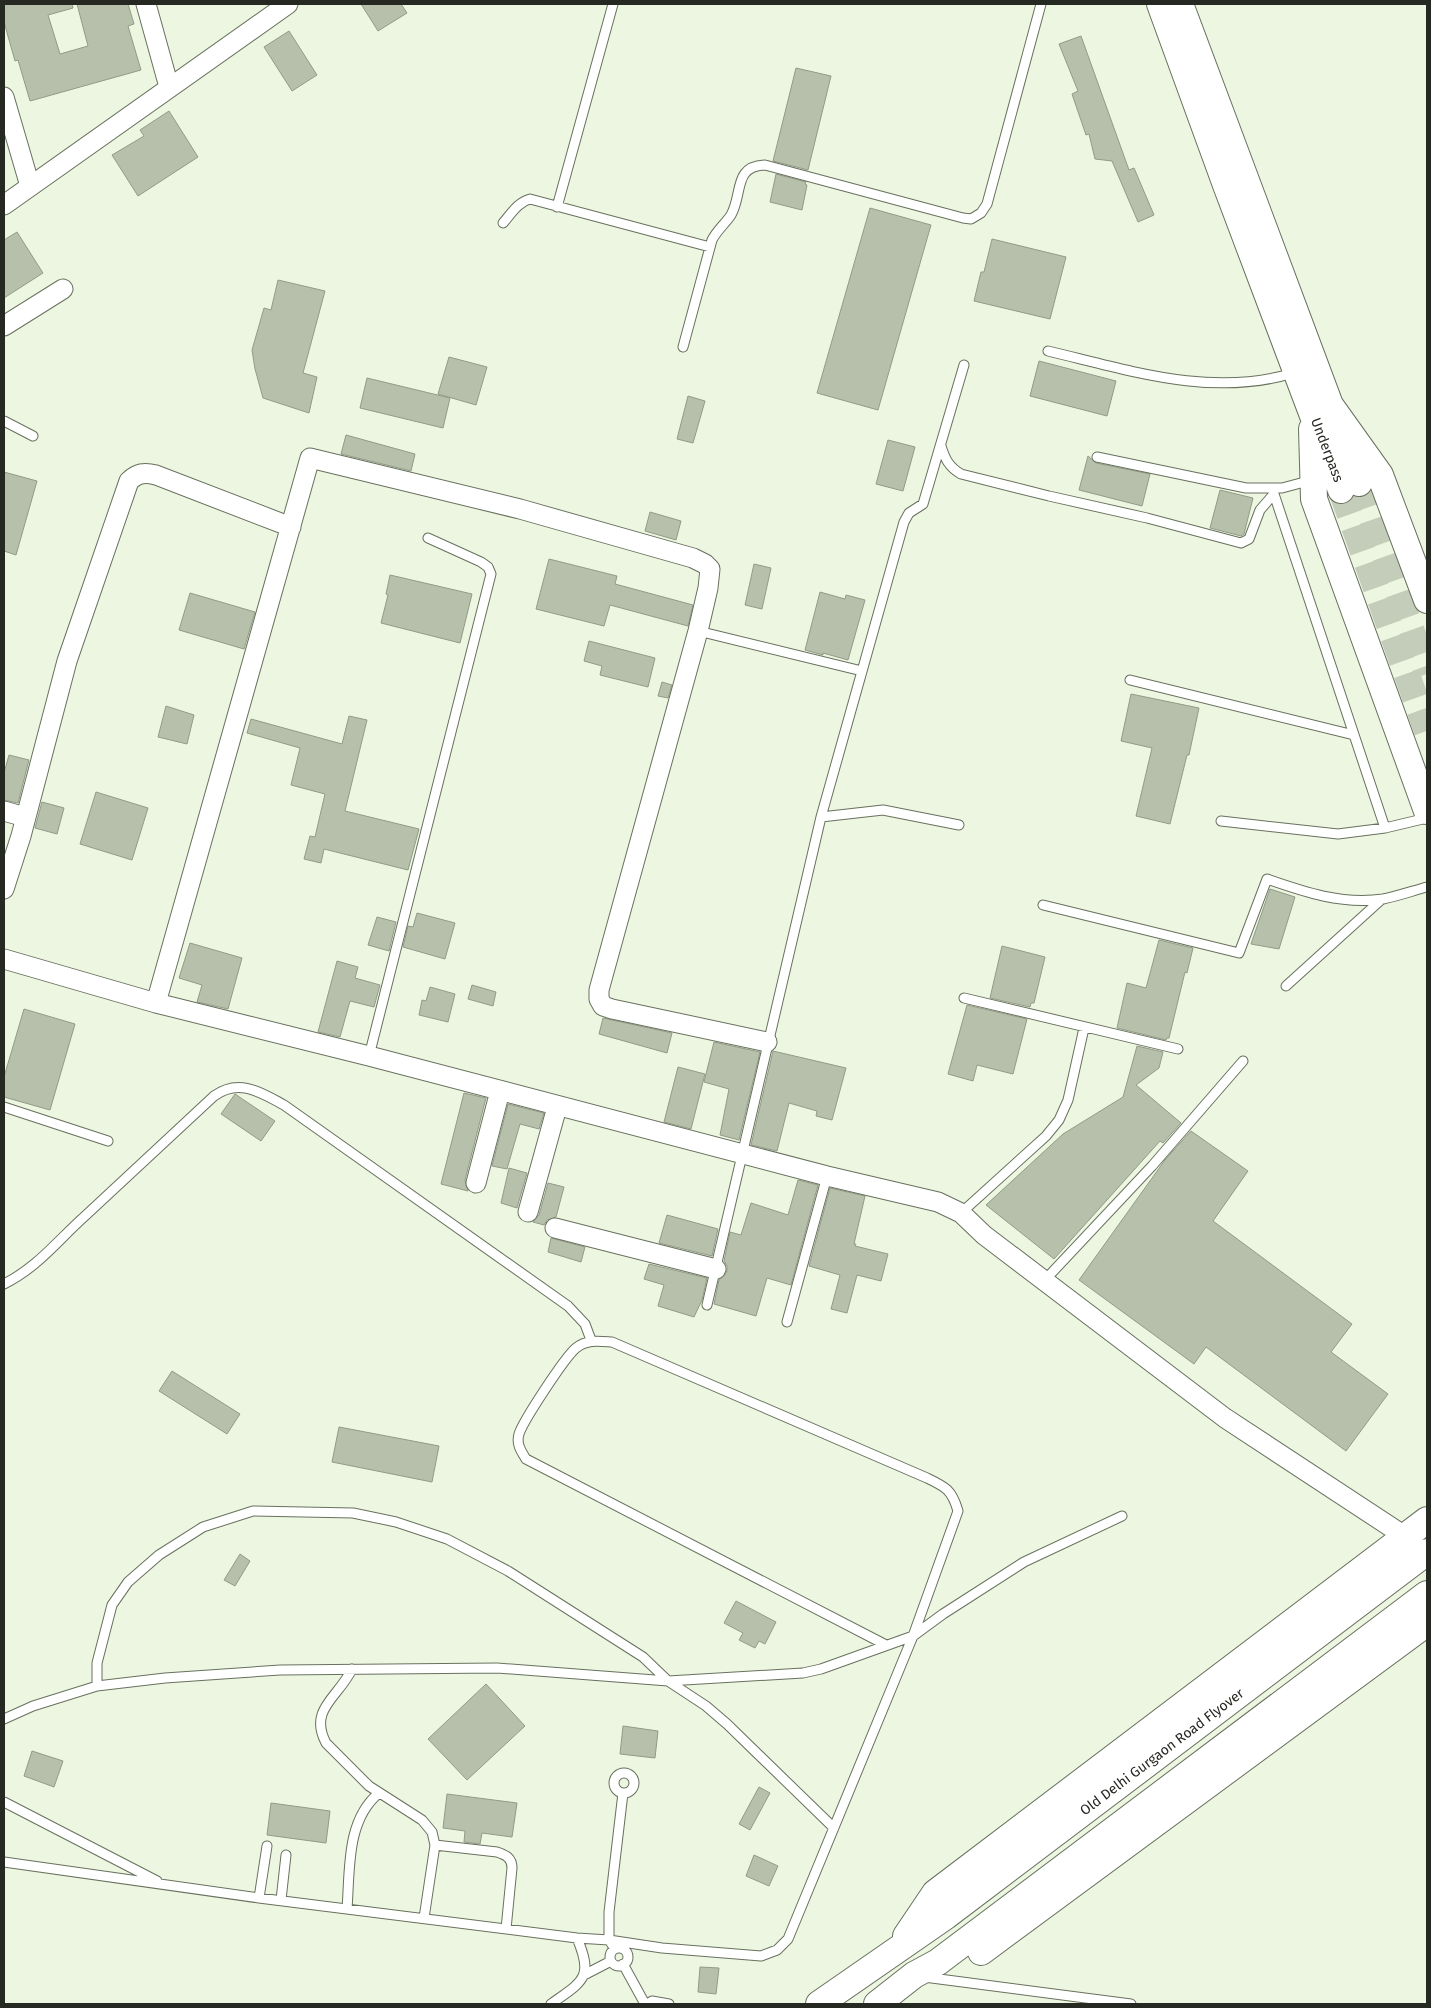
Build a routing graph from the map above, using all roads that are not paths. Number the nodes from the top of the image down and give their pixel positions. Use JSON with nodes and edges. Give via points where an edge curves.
{"nodes":[{"id":1,"x":146,"y":4,"type":"edge"},
{"id":2,"x":288,"y":4,"type":"edge"},
{"id":3,"x":613,"y":4,"type":"edge"},
{"id":4,"x":1041,"y":4,"type":"edge"},
{"id":5,"x":1160,"y":4,"type":"edge"},
{"id":6,"x":1180,"y":4,"type":"edge"},
{"id":7,"x":170,"y":87,"type":"junction"},
{"id":8,"x":4,"y":97,"type":"edge"},
{"id":9,"x":30,"y":186,"type":"junction"},
{"id":10,"x":4,"y":205,"type":"edge"},
{"id":11,"x":557,"y":207,"type":"junction"},
{"id":12,"x":503,"y":223,"type":"dead end"},
{"id":13,"x":710,"y":247,"type":"junction"},
{"id":14,"x":63,"y":289,"type":"dead end"},
{"id":15,"x":4,"y":326,"type":"edge"},
{"id":16,"x":682,"y":347,"type":"dead end"},
{"id":17,"x":1048,"y":351,"type":"dead end"},
{"id":18,"x":964,"y":365,"type":"dead end"},
{"id":19,"x":1296,"y":372,"type":"junction"},
{"id":20,"x":1321,"y":408,"type":"junction"},
{"id":21,"x":4,"y":421,"type":"edge"},
{"id":22,"x":33,"y":436,"type":"dead end"},
{"id":23,"x":940,"y":446,"type":"junction"},
{"id":24,"x":1097,"y":457,"type":"dead end"},
{"id":25,"x":1312,"y":480,"type":"junction"},
{"id":26,"x":1350,"y":486,"type":"tunnel mouth"},
{"id":27,"x":1272,"y":491,"type":"junction"},
{"id":28,"x":291,"y":527,"type":"junction"},
{"id":29,"x":428,"y":538,"type":"dead end"},
{"id":30,"x":1427,"y":600,"type":"edge"},
{"id":31,"x":698,"y":631,"type":"junction"},
{"id":32,"x":862,"y":671,"type":"junction"},
{"id":33,"x":1130,"y":680,"type":"dead end"},
{"id":34,"x":1354,"y":735,"type":"junction"},
{"id":35,"x":4,"y":811,"type":"edge"},
{"id":36,"x":1427,"y":811,"type":"edge"},
{"id":37,"x":25,"y":817,"type":"junction"},
{"id":38,"x":821,"y":817,"type":"junction"},
{"id":39,"x":1427,"y":818,"type":"edge"},
{"id":40,"x":1221,"y":821,"type":"dead end"},
{"id":41,"x":959,"y":825,"type":"dead end"},
{"id":42,"x":1385,"y":828,"type":"junction"},
{"id":43,"x":1427,"y":888,"type":"edge"},
{"id":44,"x":4,"y":889,"type":"edge"},
{"id":45,"x":1382,"y":899,"type":"junction"},
{"id":46,"x":1043,"y":905,"type":"dead end"},
{"id":47,"x":4,"y":959,"type":"edge"},
{"id":48,"x":1286,"y":986,"type":"dead end"},
{"id":49,"x":964,"y":998,"type":"dead end"},
{"id":50,"x":156,"y":1003,"type":"junction"},
{"id":51,"x":1084,"y":1028,"type":"junction"},
{"id":52,"x":767,"y":1042,"type":"junction"},
{"id":53,"x":1178,"y":1049,"type":"dead end"},
{"id":54,"x":369,"y":1056,"type":"junction"},
{"id":55,"x":1243,"y":1061,"type":"dead end"},
{"id":56,"x":500,"y":1091,"type":"junction"},
{"id":57,"x":4,"y":1107,"type":"edge"},
{"id":58,"x":557,"y":1107,"type":"junction"},
{"id":59,"x":108,"y":1140,"type":"dead end"},
{"id":60,"x":743,"y":1154,"type":"junction"},
{"id":61,"x":827,"y":1176,"type":"junction"},
{"id":62,"x":476,"y":1183,"type":"dead end"},
{"id":63,"x":528,"y":1212,"type":"dead end"},
{"id":64,"x":961,"y":1213,"type":"junction"},
{"id":65,"x":555,"y":1228,"type":"dead end"},
{"id":66,"x":716,"y":1269,"type":"junction"},
{"id":67,"x":1044,"y":1281,"type":"junction"},
{"id":68,"x":4,"y":1284,"type":"edge"},
{"id":69,"x":707,"y":1305,"type":"dead end"},
{"id":70,"x":787,"y":1322,"type":"dead end"},
{"id":71,"x":591,"y":1340,"type":"junction"},
{"id":72,"x":1122,"y":1516,"type":"dead end"},
{"id":73,"x":1421,"y":1524,"type":"edge"},
{"id":74,"x":1427,"y":1552,"type":"edge"},
{"id":75,"x":1427,"y":1594,"type":"edge"},
{"id":76,"x":1427,"y":1623,"type":"edge"},
{"id":77,"x":913,"y":1636,"type":"junction"},
{"id":78,"x":886,"y":1645,"type":"junction"},
{"id":79,"x":352,"y":1670,"type":"junction"},
{"id":80,"x":668,"y":1681,"type":"junction"},
{"id":81,"x":96,"y":1686,"type":"junction"},
{"id":82,"x":4,"y":1719,"type":"edge"},
{"id":83,"x":379,"y":1793,"type":"junction"},
{"id":84,"x":623,"y":1793,"type":"dead end"},
{"id":85,"x":4,"y":1802,"type":"edge"},
{"id":86,"x":834,"y":1828,"type":"junction"},
{"id":87,"x":435,"y":1845,"type":"junction"},
{"id":88,"x":267,"y":1846,"type":"dead end"},
{"id":89,"x":286,"y":1855,"type":"dead end"},
{"id":90,"x":4,"y":1862,"type":"edge"},
{"id":91,"x":163,"y":1884,"type":"junction"},
{"id":92,"x":260,"y":1898,"type":"junction"},
{"id":93,"x":281,"y":1900,"type":"junction"},
{"id":94,"x":347,"y":1909,"type":"junction"},
{"id":95,"x":424,"y":1918,"type":"junction"},
{"id":96,"x":506,"y":1929,"type":"junction"},
{"id":97,"x":577,"y":1938,"type":"junction"},
{"id":98,"x":609,"y":1940,"type":"junction"},
{"id":99,"x":615,"y":1948,"type":"junction"},
{"id":100,"x":896,"y":1951,"type":"junction"},
{"id":101,"x":611,"y":1961,"type":"junction"},
{"id":102,"x":938,"y":1962,"type":"junction"},
{"id":103,"x":623,"y":1964,"type":"junction"},
{"id":104,"x":584,"y":1975,"type":"junction"},
{"id":105,"x":914,"y":1975,"type":"junction"},
{"id":106,"x":551,"y":2004,"type":"edge"},
{"id":107,"x":646,"y":2004,"type":"edge"},
{"id":108,"x":669,"y":2004,"type":"edge"},
{"id":109,"x":819,"y":2004,"type":"edge"},
{"id":110,"x":877,"y":2004,"type":"edge"},
{"id":111,"x":1131,"y":2004,"type":"edge"}],
"edges":[{"from":1,"to":7,"type":"street"},
{"from":2,"to":7,"type":"street"},
{"from":3,"to":11,"type":"lane"},
{"from":4,"to":13,"type":"lane","via":[[981,213],[971,219],[963,218],[765,165],[755,166],[748,168],[742,177],[731,216],[716,232]]},
{"from":5,"to":19,"type":"main road"},
{"from":6,"to":20,"type":"main road"},
{"from":7,"to":9,"type":"street"},
{"from":8,"to":9,"type":"street"},
{"from":9,"to":10,"type":"street"},
{"from":11,"to":12,"type":"lane","via":[[538,201],[524,201]]},
{"from":11,"to":13,"type":"lane"},
{"from":13,"to":16,"type":"lane"},
{"from":14,"to":15,"type":"street"},
{"from":17,"to":19,"type":"lane","via":[[1166,378],[1200,382],[1228,384],[1270,380]]},
{"from":18,"to":23,"type":"lane"},
{"from":19,"to":20,"type":"main road"},
{"from":20,"to":25,"type":"main road"},
{"from":20,"to":26,"type":"main road","name":"Underpass"},
{"from":20,"to":30,"type":"main road","via":[[1380,475]]},
{"from":21,"to":22,"type":"lane"},
{"from":23,"to":27,"type":"lane","via":[[952,469],[961,474],[1241,543],[1249,539],[1260,510]]},
{"from":23,"to":32,"type":"lane","via":[[923,504],[909,513],[904,522]]},
{"from":24,"to":27,"type":"lane"},
{"from":25,"to":27,"type":"lane"},
{"from":25,"to":36,"type":"main road","via":[[1314,499]]},
{"from":27,"to":34,"type":"lane"},
{"from":28,"to":31,"type":"street","via":[[310,458],[520,509],[705,564],[711,576]]},
{"from":28,"to":37,"type":"street","via":[[156,474],[136,474],[129,480],[67,662]]},
{"from":28,"to":50,"type":"street"},
{"from":29,"to":54,"type":"lane","via":[[482,562],[491,574]]},
{"from":31,"to":32,"type":"lane"},
{"from":31,"to":52,"type":"street","via":[[599,990],[599,1000],[603,1006],[612,1009]]},
{"from":32,"to":38,"type":"lane"},
{"from":33,"to":34,"type":"lane"},
{"from":34,"to":42,"type":"lane"},
{"from":35,"to":37,"type":"street"},
{"from":37,"to":44,"type":"street"},
{"from":38,"to":41,"type":"lane","via":[[883,810]]},
{"from":38,"to":52,"type":"lane"},
{"from":39,"to":42,"type":"lane"},
{"from":40,"to":42,"type":"lane","via":[[1338,834]]},
{"from":43,"to":45,"type":"lane"},
{"from":45,"to":46,"type":"lane","via":[[1327,898],[1267,879],[1238,953]]},
{"from":45,"to":48,"type":"lane"},
{"from":47,"to":50,"type":"street"},
{"from":49,"to":51,"type":"lane"},
{"from":50,"to":54,"type":"street"},
{"from":51,"to":53,"type":"lane"},
{"from":51,"to":64,"type":"lane","via":[[1068,1100],[1059,1120],[1046,1136]]},
{"from":52,"to":60,"type":"lane"},
{"from":54,"to":56,"type":"street"},
{"from":55,"to":67,"type":"lane","via":[[1152,1166]]},
{"from":56,"to":58,"type":"street"},
{"from":56,"to":62,"type":"street"},
{"from":57,"to":59,"type":"lane"},
{"from":58,"to":60,"type":"street"},
{"from":58,"to":63,"type":"street"},
{"from":60,"to":61,"type":"street"},
{"from":60,"to":66,"type":"lane"},
{"from":61,"to":64,"type":"street","via":[[938,1202]]},
{"from":61,"to":70,"type":"lane"},
{"from":64,"to":67,"type":"street"},
{"from":65,"to":66,"type":"street"},
{"from":66,"to":69,"type":"lane"},
{"from":67,"to":73,"type":"street","via":[[1225,1418]]},
{"from":68,"to":71,"type":"lane","via":[[35,1265],[214,1096],[223,1090],[242,1087],[284,1105],[568,1306],[585,1324]]},
{"from":71,"to":77,"type":"lane","via":[[612,1342],[946,1488],[958,1511]]},
{"from":71,"to":78,"type":"lane","via":[[576,1347],[566,1359],[518,1435],[519,1448],[526,1459]]},
{"from":72,"to":77,"type":"lane","via":[[1024,1562]]},
{"from":73,"to":100,"type":"main road","via":[[935,1893]]},
{"from":74,"to":100,"type":"main road","name":"Old Delhi Gurgaon Road Flyover"},
{"from":75,"to":102,"type":"main road"},
{"from":76,"to":102,"type":"main road","via":[[982,1952]]},
{"from":77,"to":78,"type":"lane"},
{"from":77,"to":86,"type":"lane"},
{"from":78,"to":80,"type":"lane","via":[[803,1673]]},
{"from":79,"to":80,"type":"lane","via":[[497,1668]]},
{"from":79,"to":81,"type":"lane","via":[[280,1670]]},
{"from":79,"to":83,"type":"lane","via":[[321,1714],[320,1727],[326,1743]]},
{"from":80,"to":81,"type":"lane","via":[[643,1657],[508,1571],[447,1540],[396,1522],[353,1513],[253,1511],[203,1527],[159,1555],[128,1582],[112,1605],[97,1663]]},
{"from":80,"to":86,"type":"lane","via":[[706,1706]]},
{"from":81,"to":82,"type":"lane"},
{"from":83,"to":87,"type":"lane","via":[[422,1820],[432,1832]]},
{"from":83,"to":94,"type":"lane","via":[[371,1800],[358,1823],[349,1856]]},
{"from":84,"to":98,"type":"lane","via":[[609,1912]]},
{"from":85,"to":91,"type":"lane"},
{"from":86,"to":98,"type":"lane","via":[[788,1939],[777,1950],[761,1956]]},
{"from":87,"to":95,"type":"lane"},
{"from":87,"to":96,"type":"lane","via":[[497,1852],[510,1859],[512,1868]]},
{"from":88,"to":92,"type":"lane"},
{"from":89,"to":93,"type":"lane"},
{"from":90,"to":91,"type":"lane"},
{"from":91,"to":92,"type":"lane"},
{"from":92,"to":93,"type":"lane"},
{"from":93,"to":94,"type":"lane"},
{"from":94,"to":95,"type":"lane"},
{"from":95,"to":96,"type":"lane"},
{"from":96,"to":97,"type":"lane"},
{"from":97,"to":98,"type":"lane"},
{"from":97,"to":104,"type":"lane","via":[[585,1957]]},
{"from":98,"to":99,"type":"lane"},
{"from":99,"to":101,"type":"lane","via":[[610,1955]]},
{"from":99,"to":103,"type":"lane","via":[[627,1953],[628,1958]]},
{"from":100,"to":109,"type":"main road","name":"Old Delhi Gurgaon Road Flyover"},
{"from":101,"to":103,"type":"lane","via":[[616,1965]]},
{"from":101,"to":104,"type":"lane"},
{"from":102,"to":105,"type":"main road"},
{"from":103,"to":107,"type":"lane"},
{"from":104,"to":106,"type":"lane","via":[[573,1988]]},
{"from":105,"to":110,"type":"main road"},
{"from":105,"to":111,"type":"lane"},
{"from":107,"to":108,"type":"lane","via":[[652,2001]]}]}
